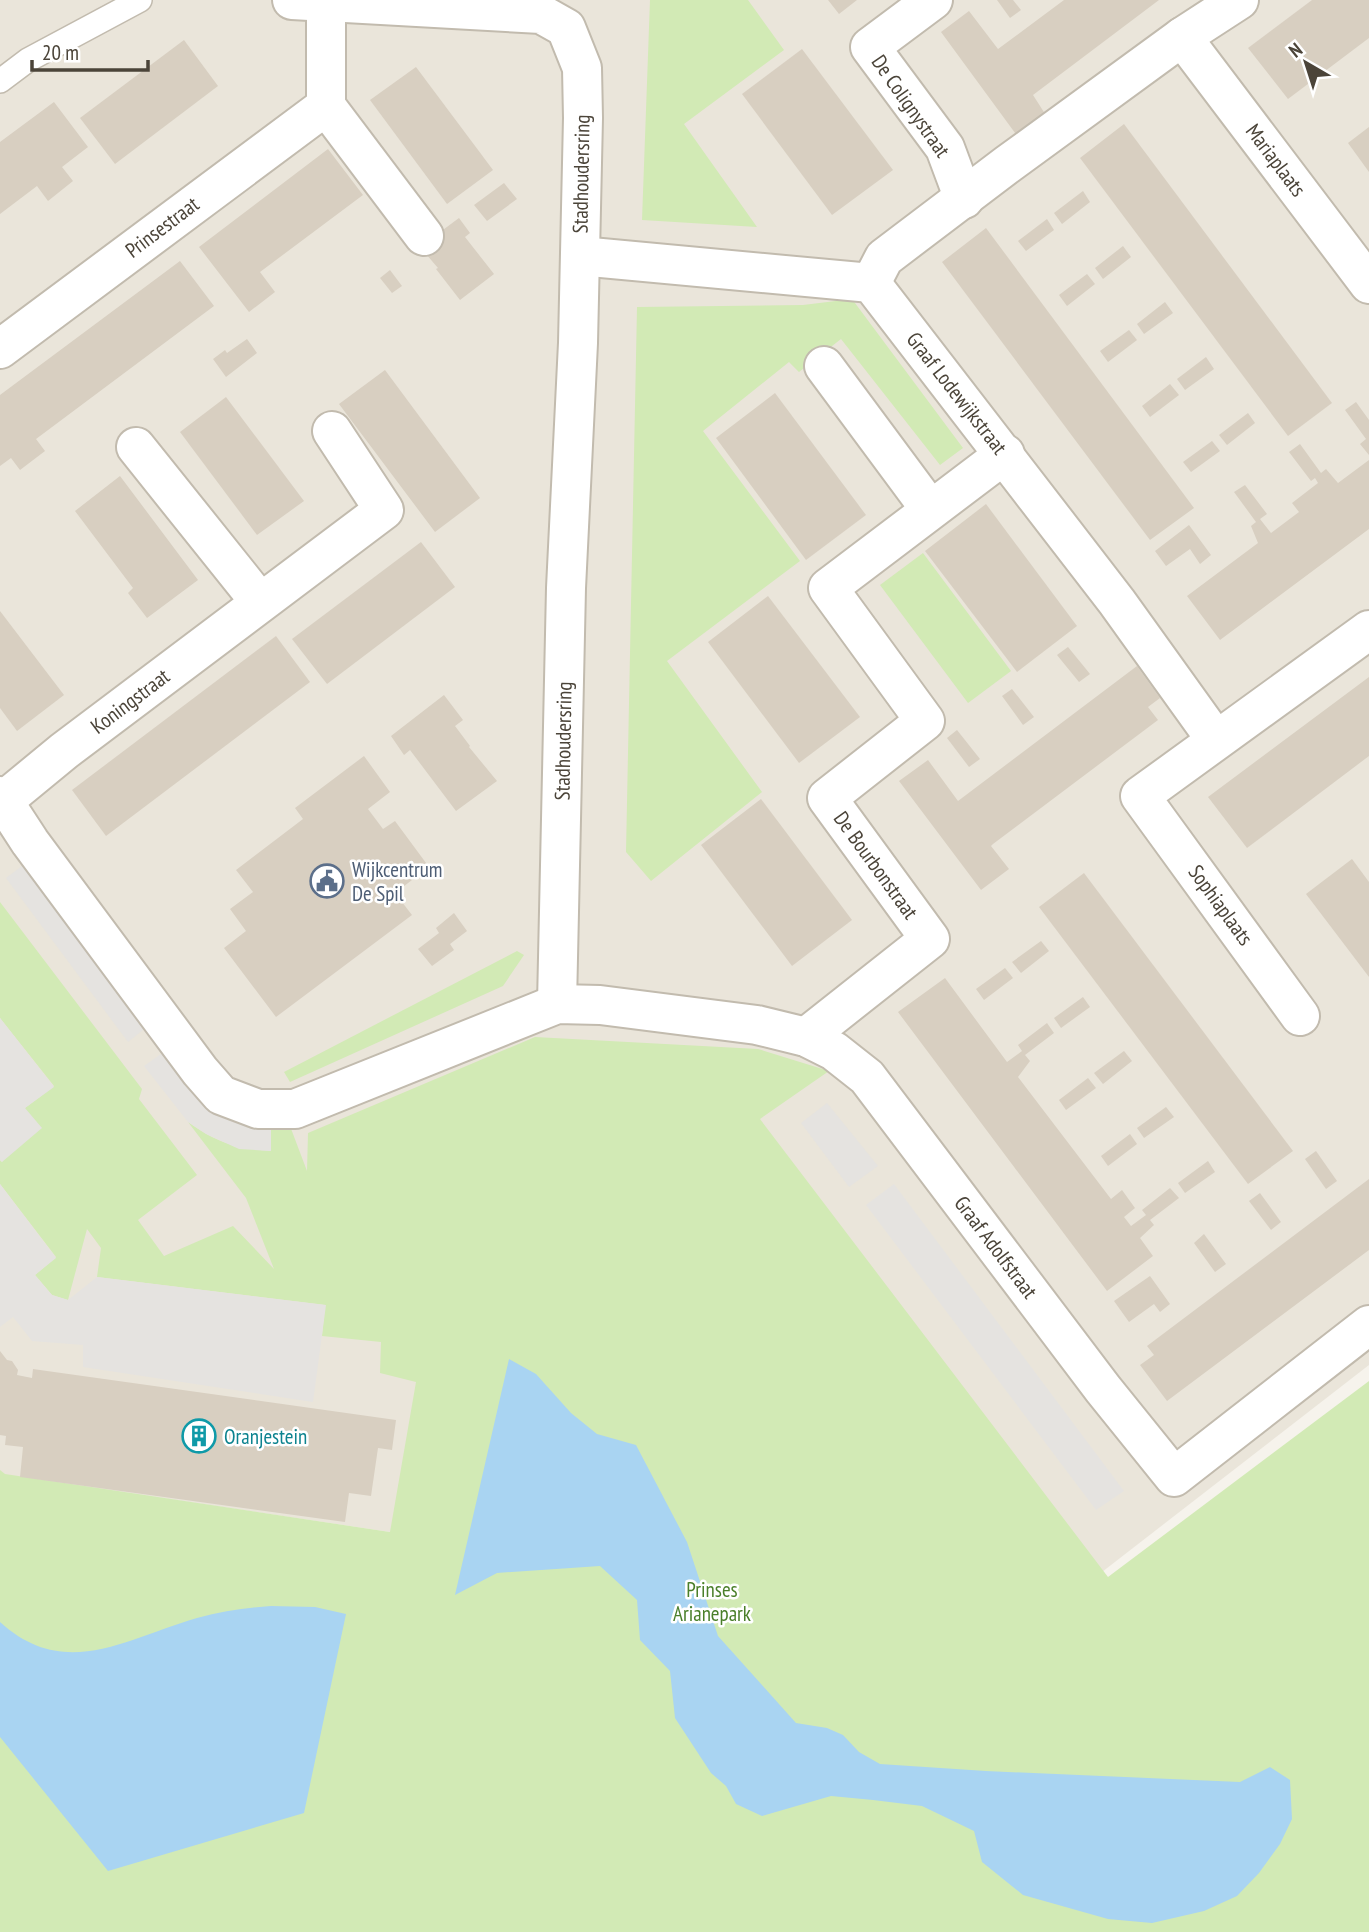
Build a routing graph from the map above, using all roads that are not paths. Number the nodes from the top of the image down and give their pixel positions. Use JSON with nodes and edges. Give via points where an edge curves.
{"nodes":[{"id":1,"x":140,"y":0,"type":"edge"},
{"id":2,"x":933,"y":0,"type":"edge"},
{"id":3,"x":1239,"y":0,"type":"edge"},
{"id":4,"x":309,"y":1,"type":"edge"},
{"id":5,"x":544,"y":7,"type":"edge"},
{"id":6,"x":1182,"y":37,"type":"junction"},
{"id":7,"x":0,"y":81,"type":"edge"},
{"id":8,"x":326,"y":106,"type":"junction"},
{"id":9,"x":964,"y":199,"type":"junction"},
{"id":10,"x":424,"y":236,"type":"dead end"},
{"id":11,"x":580,"y":256,"type":"junction"},
{"id":12,"x":871,"y":283,"type":"junction"},
{"id":13,"x":1369,"y":284,"type":"edge"},
{"id":14,"x":0,"y":349,"type":"edge"},
{"id":15,"x":824,"y":366,"type":"dead end"},
{"id":16,"x":332,"y":431,"type":"dead end"},
{"id":17,"x":136,"y":447,"type":"dead end"},
{"id":18,"x":1005,"y":454,"type":"junction"},
{"id":19,"x":930,"y":509,"type":"junction"},
{"id":20,"x":260,"y":603,"type":"junction"},
{"id":21,"x":1369,"y":631,"type":"edge"},
{"id":22,"x":1216,"y":740,"type":"junction"},
{"id":23,"x":1,"y":799,"type":"edge"},
{"id":24,"x":557,"y":1004,"type":"junction"},
{"id":25,"x":1300,"y":1016,"type":"dead end"},
{"id":26,"x":806,"y":1037,"type":"junction"},
{"id":27,"x":1369,"y":1325,"type":"edge"}],
"edges":[{"from":1,"to":7,"type":"lane","via":[[28,60]]},
{"from":2,"to":9,"type":"street","name":"De Colignystraat","via":[[870,47],[945,148]]},
{"from":3,"to":6,"type":"street"},
{"from":4,"to":5,"type":"street","name":"Stadhoudersring"},
{"from":4,"to":8,"type":"street"},
{"from":5,"to":11,"type":"street","name":"Stadhoudersring","via":[[566,28],[582,68]]},
{"from":6,"to":9,"type":"street"},
{"from":6,"to":13,"type":"street","name":"Mariaplaats"},
{"from":8,"to":10,"type":"street"},
{"from":8,"to":14,"type":"street","name":"Prinsestraat"},
{"from":9,"to":12,"type":"street","via":[[884,258]]},
{"from":11,"to":12,"type":"street"},
{"from":11,"to":24,"type":"street","name":"Stadhoudersring","via":[[566,588]]},
{"from":12,"to":18,"type":"street","name":"Graaf Lodewijkstraat"},
{"from":15,"to":19,"type":"street"},
{"from":16,"to":20,"type":"street","name":"Koningstraat","via":[[384,510]]},
{"from":17,"to":20,"type":"street"},
{"from":18,"to":19,"type":"street","name":"De Bourbonstraat"},
{"from":18,"to":22,"type":"street","name":"Graaf Lodewijkstraat"},
{"from":19,"to":26,"type":"street","name":"De Bourbonstraat","via":[[828,588],[925,721],[827,798],[930,939]]},
{"from":20,"to":23,"type":"street","name":"Koningstraat"},
{"from":21,"to":22,"type":"street"},
{"from":22,"to":25,"type":"street","name":"Sophiaplaats","via":[[1140,796]]},
{"from":23,"to":24,"type":"street","via":[[200,1072],[221,1095],[258,1109],[295,1109]]},
{"from":24,"to":26,"type":"street","name":"Graaf Adolfstraat","via":[[600,1005]]},
{"from":26,"to":27,"type":"street","name":"Graaf Adolfstraat","via":[[834,1051],[867,1077],[1174,1477]]}]}
